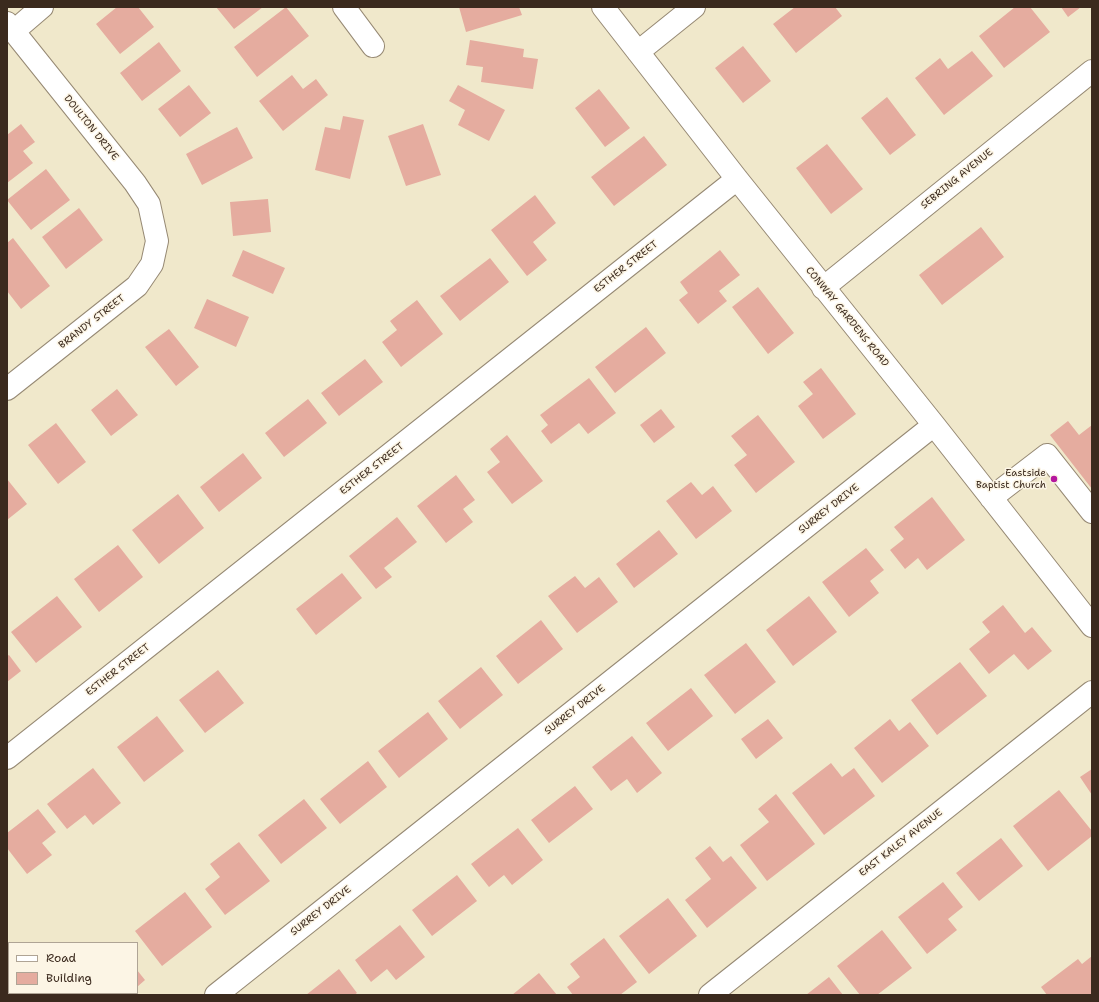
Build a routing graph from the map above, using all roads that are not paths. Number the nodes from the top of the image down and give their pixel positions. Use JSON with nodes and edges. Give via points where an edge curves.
{"nodes":[{"id":1,"x":42,"y":7,"type":"edge"},
{"id":2,"x":344,"y":7,"type":"edge"},
{"id":3,"x":602,"y":7,"type":"edge"},
{"id":4,"x":694,"y":7,"type":"edge"},
{"id":5,"x":10,"y":27,"type":"edge"},
{"id":6,"x":373,"y":46,"type":"dead end"},
{"id":7,"x":638,"y":52,"type":"junction"},
{"id":8,"x":1092,"y":71,"type":"edge"},
{"id":9,"x":737,"y":179,"type":"junction"},
{"id":10,"x":157,"y":241,"type":"joint"},
{"id":11,"x":823,"y":288,"type":"junction"},
{"id":12,"x":7,"y":389,"type":"edge"},
{"id":13,"x":934,"y":425,"type":"junction"},
{"id":14,"x":991,"y":498,"type":"junction"},
{"id":15,"x":1092,"y":512,"type":"edge"},
{"id":16,"x":1092,"y":626,"type":"edge"},
{"id":17,"x":1092,"y":692,"type":"edge"},
{"id":18,"x":7,"y":758,"type":"edge"},
{"id":19,"x":216,"y":995,"type":"edge"},
{"id":20,"x":710,"y":995,"type":"edge"}],
"edges":[{"from":1,"to":5,"type":"street"},
{"from":2,"to":6,"type":"street"},
{"from":3,"to":7,"type":"street","name":"CONWAY GARDENS ROAD"},
{"from":4,"to":7,"type":"street"},
{"from":5,"to":10,"type":"street","name":"DOULTON DRIVE","via":[[135,183],[149,204]]},
{"from":7,"to":9,"type":"street","name":"CONWAY GARDENS ROAD"},
{"from":8,"to":11,"type":"street","name":"SEBRING AVENUE"},
{"from":9,"to":11,"type":"street","name":"CONWAY GARDENS ROAD"},
{"from":9,"to":18,"type":"street","name":"ESTHER STREET"},
{"from":10,"to":12,"type":"street","name":"BRANDY STREET","via":[[152,264],[137,286]]},
{"from":11,"to":13,"type":"street","name":"CONWAY GARDENS ROAD"},
{"from":13,"to":14,"type":"street","name":"CONWAY GARDENS ROAD"},
{"from":13,"to":19,"type":"street","name":"SURREY DRIVE"},
{"from":14,"to":15,"type":"street","via":[[1047,455]]},
{"from":14,"to":16,"type":"street","name":"CONWAY GARDENS ROAD"},
{"from":17,"to":20,"type":"street","name":"EAST KALEY AVENUE"}]}
